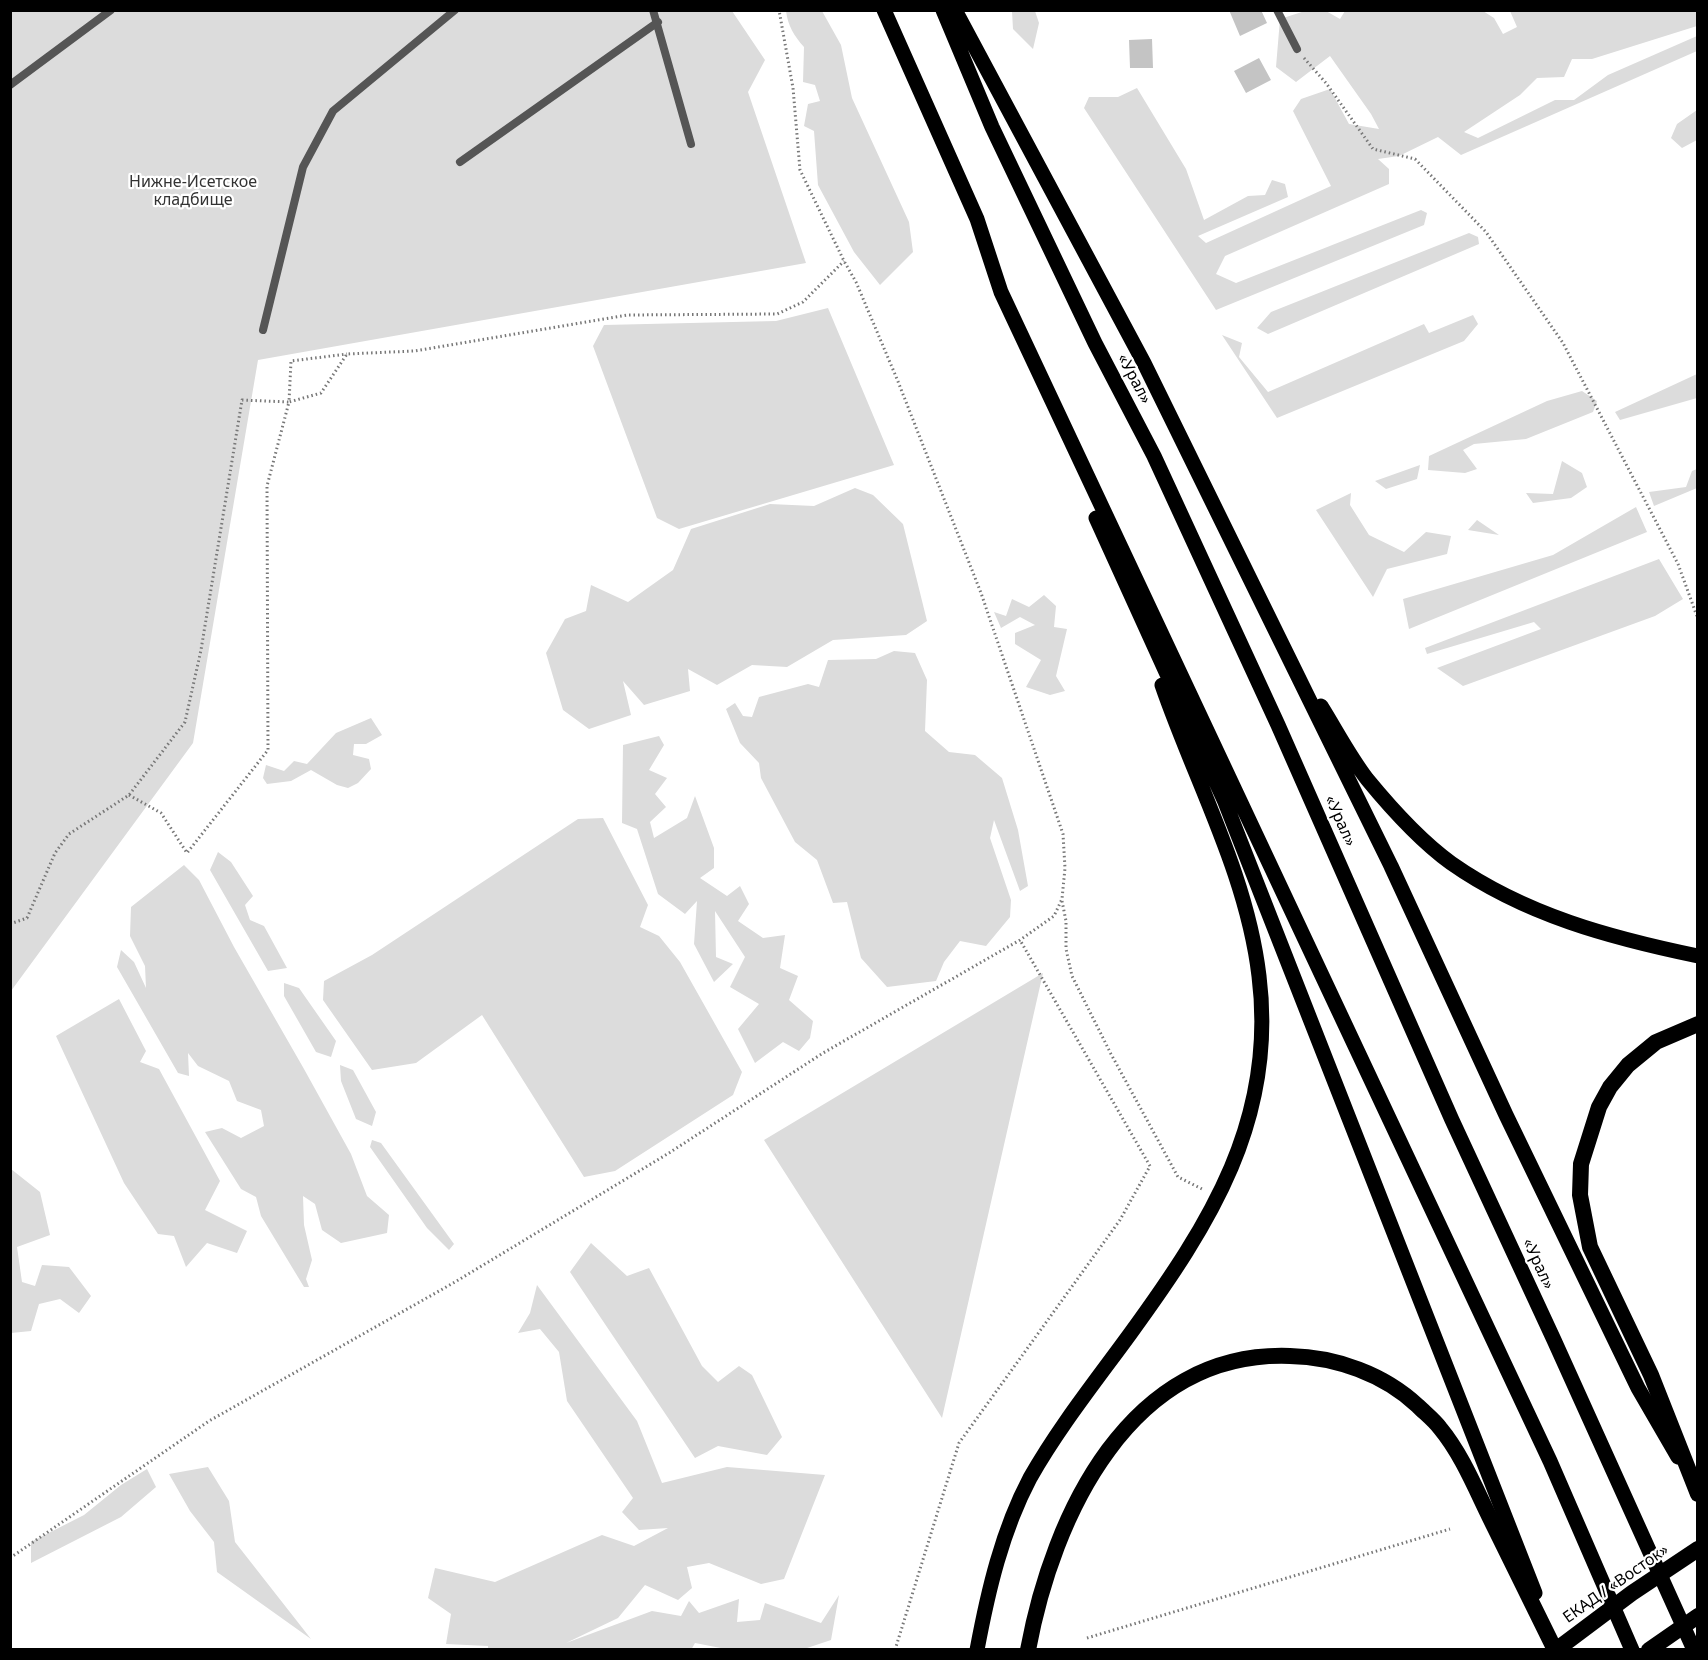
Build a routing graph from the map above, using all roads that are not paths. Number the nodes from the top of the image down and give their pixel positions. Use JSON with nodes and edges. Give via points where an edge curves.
{"nodes":[{"id":1,"x":111,"y":10,"type":"edge"},
{"id":2,"x":456,"y":10,"type":"edge"},
{"id":3,"x":653,"y":10,"type":"edge"},
{"id":4,"x":884,"y":10,"type":"edge"},
{"id":5,"x":943,"y":10,"type":"edge"},
{"id":6,"x":955,"y":10,"type":"edge"},
{"id":7,"x":1277,"y":10,"type":"edge"},
{"id":8,"x":658,"y":22,"type":"junction"},
{"id":9,"x":1297,"y":49,"type":"road end"},
{"id":10,"x":10,"y":85,"type":"edge"},
{"id":11,"x":691,"y":144,"type":"dead end"},
{"id":12,"x":460,"y":162,"type":"dead end"},
{"id":13,"x":1001,"y":292,"type":"junction"},
{"id":14,"x":263,"y":330,"type":"dead end"},
{"id":15,"x":1133,"y":600,"type":"junction"},
{"id":16,"x":1295,"y":673,"type":"junction"},
{"id":17,"x":1698,"y":956,"type":"edge"},
{"id":18,"x":1698,"y":1024,"type":"edge"},
{"id":19,"x":1695,"y":1489,"type":"edge"},
{"id":20,"x":1698,"y":1549,"type":"edge"},
{"id":21,"x":1698,"y":1616,"type":"edge"},
{"id":22,"x":977,"y":1650,"type":"edge"},
{"id":23,"x":1028,"y":1650,"type":"edge"},
{"id":24,"x":1556,"y":1650,"type":"edge"},
{"id":25,"x":1632,"y":1650,"type":"edge"},
{"id":26,"x":1649,"y":1650,"type":"edge"},
{"id":27,"x":1694,"y":1650,"type":"edge"}],
"edges":[{"from":1,"to":10,"type":"lane"},
{"from":2,"to":14,"type":"lane","via":[[333,111],[303,167]]},
{"from":3,"to":8,"type":"lane"},
{"from":4,"to":13,"type":"main road","via":[[977,219]]},
{"from":5,"to":27,"type":"main road","name":"«Урал»","via":[[992,127],[1095,343],[1154,456],[1273,714],[1452,1120]]},
{"from":6,"to":16,"type":"main road","via":[[1144,363]]},
{"from":7,"to":9,"type":"lane"},
{"from":8,"to":11,"type":"lane"},
{"from":8,"to":12,"type":"lane"},
{"from":13,"to":15,"type":"main road"},
{"from":13,"to":25,"type":"main road","via":[[1545,1450]]},
{"from":15,"to":22,"type":"main road","via":[[1177,728],[1235,871],[1252,933],[1260,978],[1262,1029],[1258,1077],[1248,1124],[1220,1195],[1192,1245],[1085,1394],[1030,1480],[998,1558]]},
{"from":15,"to":24,"type":"main road","via":[[1225,802]]},
{"from":16,"to":17,"type":"main road","via":[[1367,778],[1450,862],[1493,889],[1549,916],[1606,935]]},
{"from":16,"to":19,"type":"main road","via":[[1391,866],[1638,1388]]},
{"from":18,"to":19,"type":"highway","via":[[1656,1042],[1628,1065],[1610,1087],[1599,1107],[1581,1164],[1580,1195],[1590,1247],[1651,1375]]},
{"from":20,"to":24,"type":"highway","name":"ЕКАД / «Восток»"},
{"from":21,"to":26,"type":"highway"},
{"from":23,"to":24,"type":"highway","via":[[1049,1569],[1069,1518],[1089,1477],[1115,1439],[1142,1410],[1176,1385],[1244,1358],[1273,1355],[1306,1356],[1363,1371],[1416,1404],[1441,1429],[1462,1462]]}]}
